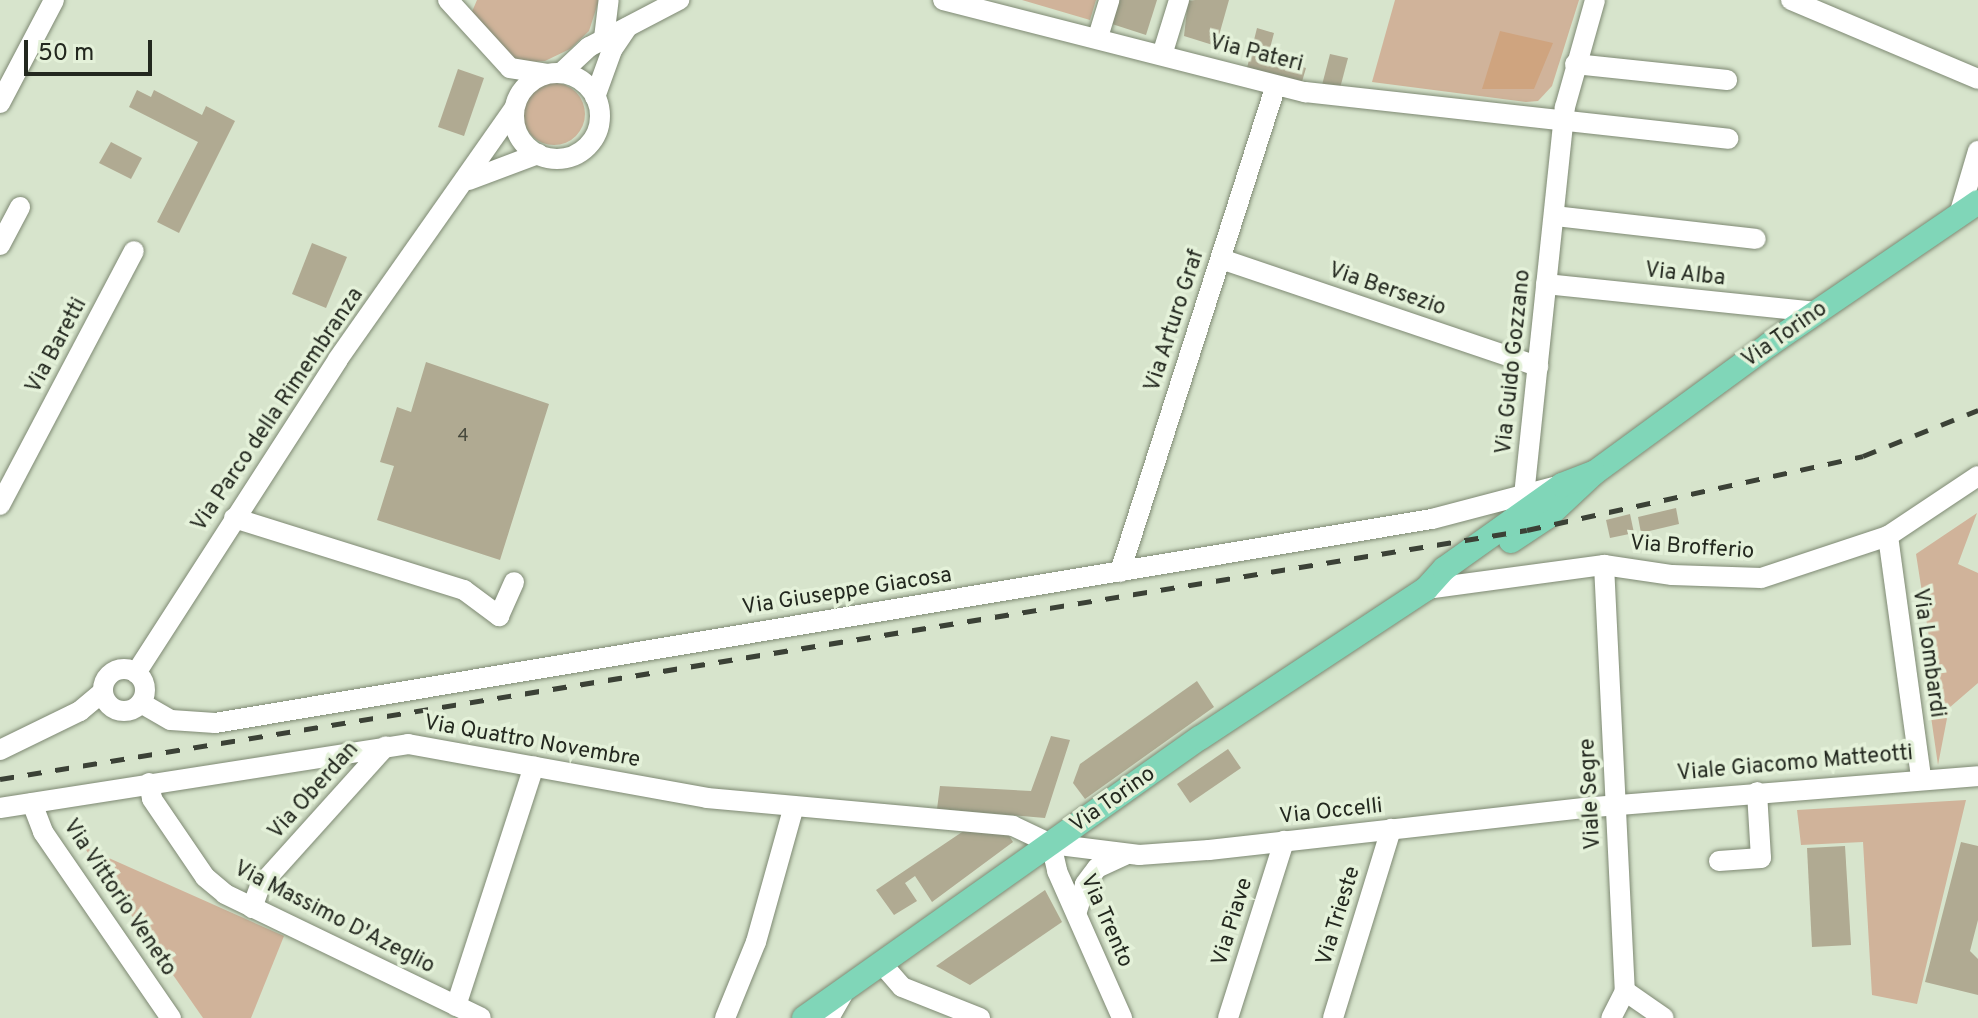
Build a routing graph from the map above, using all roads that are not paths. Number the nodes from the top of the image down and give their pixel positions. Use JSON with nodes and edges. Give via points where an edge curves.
{"nodes":[{"id":1,"x":54,"y":0,"type":"edge"},
{"id":2,"x":448,"y":0,"type":"edge"},
{"id":3,"x":609,"y":0,"type":"edge"},
{"id":4,"x":679,"y":0,"type":"edge"},
{"id":5,"x":943,"y":0,"type":"edge"},
{"id":6,"x":1109,"y":0,"type":"edge"},
{"id":7,"x":1179,"y":0,"type":"edge"},
{"id":8,"x":1595,"y":0,"type":"edge"},
{"id":9,"x":1791,"y":0,"type":"edge"},
{"id":10,"x":630,"y":23,"type":"junction"},
{"id":11,"x":1098,"y":37,"type":"junction"},
{"id":12,"x":604,"y":38,"type":"junction"},
{"id":13,"x":1162,"y":55,"type":"junction"},
{"id":14,"x":1575,"y":64,"type":"junction"},
{"id":15,"x":510,"y":68,"type":"junction"},
{"id":16,"x":554,"y":74,"type":"junction"},
{"id":17,"x":1978,"y":79,"type":"edge"},
{"id":18,"x":1727,"y":80,"type":"dead end"},
{"id":19,"x":1276,"y":85,"type":"junction"},
{"id":20,"x":595,"y":97,"type":"junction"},
{"id":21,"x":517,"y":101,"type":"junction"},
{"id":22,"x":0,"y":103,"type":"edge"},
{"id":23,"x":1563,"y":120,"type":"junction"},
{"id":24,"x":1728,"y":139,"type":"dead end"},
{"id":25,"x":1978,"y":151,"type":"edge"},
{"id":26,"x":538,"y":154,"type":"junction"},
{"id":27,"x":469,"y":180,"type":"junction"},
{"id":28,"x":20,"y":207,"type":"dead end"},
{"id":29,"x":1968,"y":208,"type":"edge"},
{"id":30,"x":1555,"y":216,"type":"junction"},
{"id":31,"x":1756,"y":239,"type":"dead end"},
{"id":32,"x":0,"y":245,"type":"edge"},
{"id":33,"x":134,"y":251,"type":"dead end"},
{"id":34,"x":1221,"y":259,"type":"junction"},
{"id":35,"x":1546,"y":284,"type":"junction"},
{"id":36,"x":1819,"y":312,"type":"junction"},
{"id":37,"x":1538,"y":366,"type":"junction"},
{"id":38,"x":1594,"y":473,"type":"junction"},
{"id":39,"x":1978,"y":476,"type":"edge"},
{"id":40,"x":1523,"y":503,"type":"junction"},
{"id":41,"x":0,"y":505,"type":"edge"},
{"id":42,"x":234,"y":518,"type":"junction"},
{"id":43,"x":1888,"y":536,"type":"junction"},
{"id":44,"x":1604,"y":565,"type":"junction"},
{"id":45,"x":1120,"y":572,"type":"junction"},
{"id":46,"x":1469,"y":577,"type":"junction"},
{"id":47,"x":514,"y":582,"type":"dead end"},
{"id":48,"x":1426,"y":589,"type":"junction"},
{"id":49,"x":136,"y":673,"type":"junction"},
{"id":50,"x":108,"y":700,"type":"junction"},
{"id":51,"x":141,"y":703,"type":"junction"},
{"id":52,"x":386,"y":746,"type":"junction"},
{"id":53,"x":0,"y":750,"type":"edge"},
{"id":54,"x":534,"y":766,"type":"junction"},
{"id":55,"x":1921,"y":776,"type":"junction"},
{"id":56,"x":1978,"y":776,"type":"edge"},
{"id":57,"x":149,"y":783,"type":"junction"},
{"id":58,"x":1757,"y":792,"type":"junction"},
{"id":59,"x":32,"y":803,"type":"junction"},
{"id":60,"x":1616,"y":805,"type":"junction"},
{"id":61,"x":794,"y":806,"type":"junction"},
{"id":62,"x":1,"y":809,"type":"edge"},
{"id":63,"x":1391,"y":829,"type":"junction"},
{"id":64,"x":1284,"y":841,"type":"junction"},
{"id":65,"x":1051,"y":844,"type":"junction"},
{"id":66,"x":1128,"y":854,"type":"junction"},
{"id":67,"x":1719,"y":861,"type":"dead end"},
{"id":68,"x":252,"y":908,"type":"junction"},
{"id":69,"x":1077,"y":911,"type":"junction"},
{"id":70,"x":882,"y":964,"type":"junction"},
{"id":71,"x":846,"y":989,"type":"junction"},
{"id":72,"x":1625,"y":991,"type":"junction"},
{"id":73,"x":456,"y":1006,"type":"junction"},
{"id":74,"x":162,"y":1014,"type":"edge"},
{"id":75,"x":481,"y":1018,"type":"edge"},
{"id":76,"x":725,"y":1018,"type":"edge"},
{"id":77,"x":804,"y":1018,"type":"edge"},
{"id":78,"x":829,"y":1018,"type":"edge"},
{"id":79,"x":980,"y":1018,"type":"edge"},
{"id":80,"x":1122,"y":1018,"type":"edge"},
{"id":81,"x":1228,"y":1018,"type":"edge"},
{"id":82,"x":1333,"y":1018,"type":"edge"},
{"id":83,"x":1611,"y":1018,"type":"edge"},
{"id":84,"x":1664,"y":1018,"type":"edge"}],
"edges":[{"from":1,"to":22,"type":"street"},
{"from":2,"to":15,"type":"street"},
{"from":3,"to":12,"type":"street"},
{"from":4,"to":10,"type":"street"},
{"from":5,"to":11,"type":"street","name":"Via Pateri"},
{"from":6,"to":11,"type":"street"},
{"from":7,"to":13,"type":"street"},
{"from":8,"to":14,"type":"street","name":"Via Guido Gozzano"},
{"from":9,"to":17,"type":"street"},
{"from":10,"to":12,"type":"street"},
{"from":10,"to":20,"type":"street","via":[[612,50]]},
{"from":11,"to":13,"type":"street","name":"Via Pateri"},
{"from":12,"to":16,"type":"street"},
{"from":13,"to":19,"type":"street","name":"Via Pateri"},
{"from":14,"to":18,"type":"street"},
{"from":14,"to":23,"type":"street","name":"Via Guido Gozzano"},
{"from":15,"to":16,"type":"street"},
{"from":15,"to":21,"type":"street"},
{"from":16,"to":20,"type":"street","via":[[581,80]]},
{"from":16,"to":21,"type":"street"},
{"from":19,"to":23,"type":"street","name":"Via Pateri"},
{"from":19,"to":34,"type":"street","name":"Via Arturo Graf"},
{"from":20,"to":26,"type":"street","via":[[598,127],[587,146],[569,157]]},
{"from":21,"to":26,"type":"street","via":[[516,130]]},
{"from":21,"to":27,"type":"street","name":"Via Parco della Rimembranza"},
{"from":23,"to":24,"type":"street"},
{"from":23,"to":30,"type":"street","name":"Via Guido Gozzano"},
{"from":25,"to":29,"type":"street"},
{"from":26,"to":27,"type":"street"},
{"from":27,"to":42,"type":"street","name":"Via Parco della Rimembranza","via":[[338,359]]},
{"from":28,"to":32,"type":"street"},
{"from":29,"to":36,"type":"main road","name":"Via Torino"},
{"from":30,"to":31,"type":"street"},
{"from":30,"to":35,"type":"street","name":"Via Guido Gozzano"},
{"from":33,"to":41,"type":"street","name":"Via Baretti"},
{"from":34,"to":37,"type":"street","name":"Via Bersezio"},
{"from":34,"to":45,"type":"street","name":"Via Arturo Graf"},
{"from":35,"to":36,"type":"street","name":"Via Alba"},
{"from":35,"to":37,"type":"street","name":"Via Guido Gozzano"},
{"from":36,"to":38,"type":"main road","name":"Via Torino"},
{"from":37,"to":40,"type":"street","name":"Via Guido Gozzano"},
{"from":38,"to":40,"type":"main road","name":"Via Torino"},
{"from":38,"to":46,"type":"main road","name":"Via Torino"},
{"from":39,"to":43,"type":"street","name":"Via Brofferio"},
{"from":40,"to":45,"type":"street","name":"Via Giuseppe Giacosa"},
{"from":40,"to":48,"type":"main road","name":"Via Torino"},
{"from":42,"to":47,"type":"street","via":[[464,590],[499,616]]},
{"from":42,"to":49,"type":"street","name":"Via Parco della Rimembranza"},
{"from":43,"to":44,"type":"street","name":"Via Brofferio","via":[[1761,578],[1672,575]]},
{"from":43,"to":55,"type":"street","name":"Via Lombardi"},
{"from":44,"to":46,"type":"street","name":"Via Brofferio"},
{"from":44,"to":60,"type":"street","name":"Viale Segre"},
{"from":45,"to":51,"type":"street","name":"Via Giuseppe Giacosa","via":[[215,723],[171,720]]},
{"from":46,"to":48,"type":"main road","name":"Via Torino"},
{"from":48,"to":65,"type":"main road","name":"Via Torino"},
{"from":49,"to":50,"type":"street","via":[[114,672]]},
{"from":49,"to":51,"type":"street","via":[[145,687]]},
{"from":50,"to":51,"type":"street","via":[[128,711]]},
{"from":50,"to":53,"type":"street"},
{"from":52,"to":54,"type":"street","name":"Via Quattro Novembre","via":[[446,748]]},
{"from":52,"to":57,"type":"street","name":"Via Quattro Novembre"},
{"from":52,"to":68,"type":"street","name":"Via Oberdan","via":[[260,886]]},
{"from":54,"to":61,"type":"street","name":"Via Quattro Novembre","via":[[707,798]]},
{"from":54,"to":73,"type":"street","name":"Via Massimo D'Azeglio"},
{"from":55,"to":56,"type":"street","name":"Viale Giacomo Matteotti"},
{"from":55,"to":58,"type":"street","name":"Viale Giacomo Matteotti"},
{"from":57,"to":59,"type":"street","name":"Via Quattro Novembre"},
{"from":57,"to":68,"type":"street","name":"Via Massimo D'Azeglio","via":[[152,799],[205,877]]},
{"from":58,"to":60,"type":"street","name":"Viale Giacomo Matteotti"},
{"from":58,"to":67,"type":"street","via":[[1761,858]]},
{"from":59,"to":62,"type":"street","name":"Via Quattro Novembre"},
{"from":59,"to":74,"type":"street","name":"Via Vittorio Veneto","via":[[43,832]]},
{"from":60,"to":63,"type":"street","name":"Via Occelli"},
{"from":60,"to":72,"type":"street","name":"Viale Segre"},
{"from":61,"to":65,"type":"street","name":"Via Quattro Novembre","via":[[1013,826]]},
{"from":61,"to":76,"type":"street","via":[[756,942]]},
{"from":63,"to":64,"type":"street","name":"Via Occelli"},
{"from":63,"to":82,"type":"street","name":"Via Trieste"},
{"from":64,"to":66,"type":"street","name":"Via Occelli"},
{"from":64,"to":81,"type":"street","name":"Via Piave"},
{"from":65,"to":66,"type":"street","name":"Via Occelli"},
{"from":65,"to":69,"type":"street","name":"Via Trento"},
{"from":65,"to":70,"type":"main road","name":"Via Torino"},
{"from":66,"to":69,"type":"street","via":[[1097,868],[1085,884]]},
{"from":68,"to":73,"type":"street","name":"Via Massimo D'Azeglio"},
{"from":69,"to":80,"type":"street","name":"Via Trento"},
{"from":70,"to":71,"type":"main road","name":"Via Torino"},
{"from":70,"to":79,"type":"street","via":[[902,987]]},
{"from":71,"to":77,"type":"main road","name":"Via Torino"},
{"from":71,"to":78,"type":"street"},
{"from":72,"to":83,"type":"street"},
{"from":72,"to":84,"type":"street"},
{"from":73,"to":75,"type":"street","name":"Via Massimo D'Azeglio"}]}
